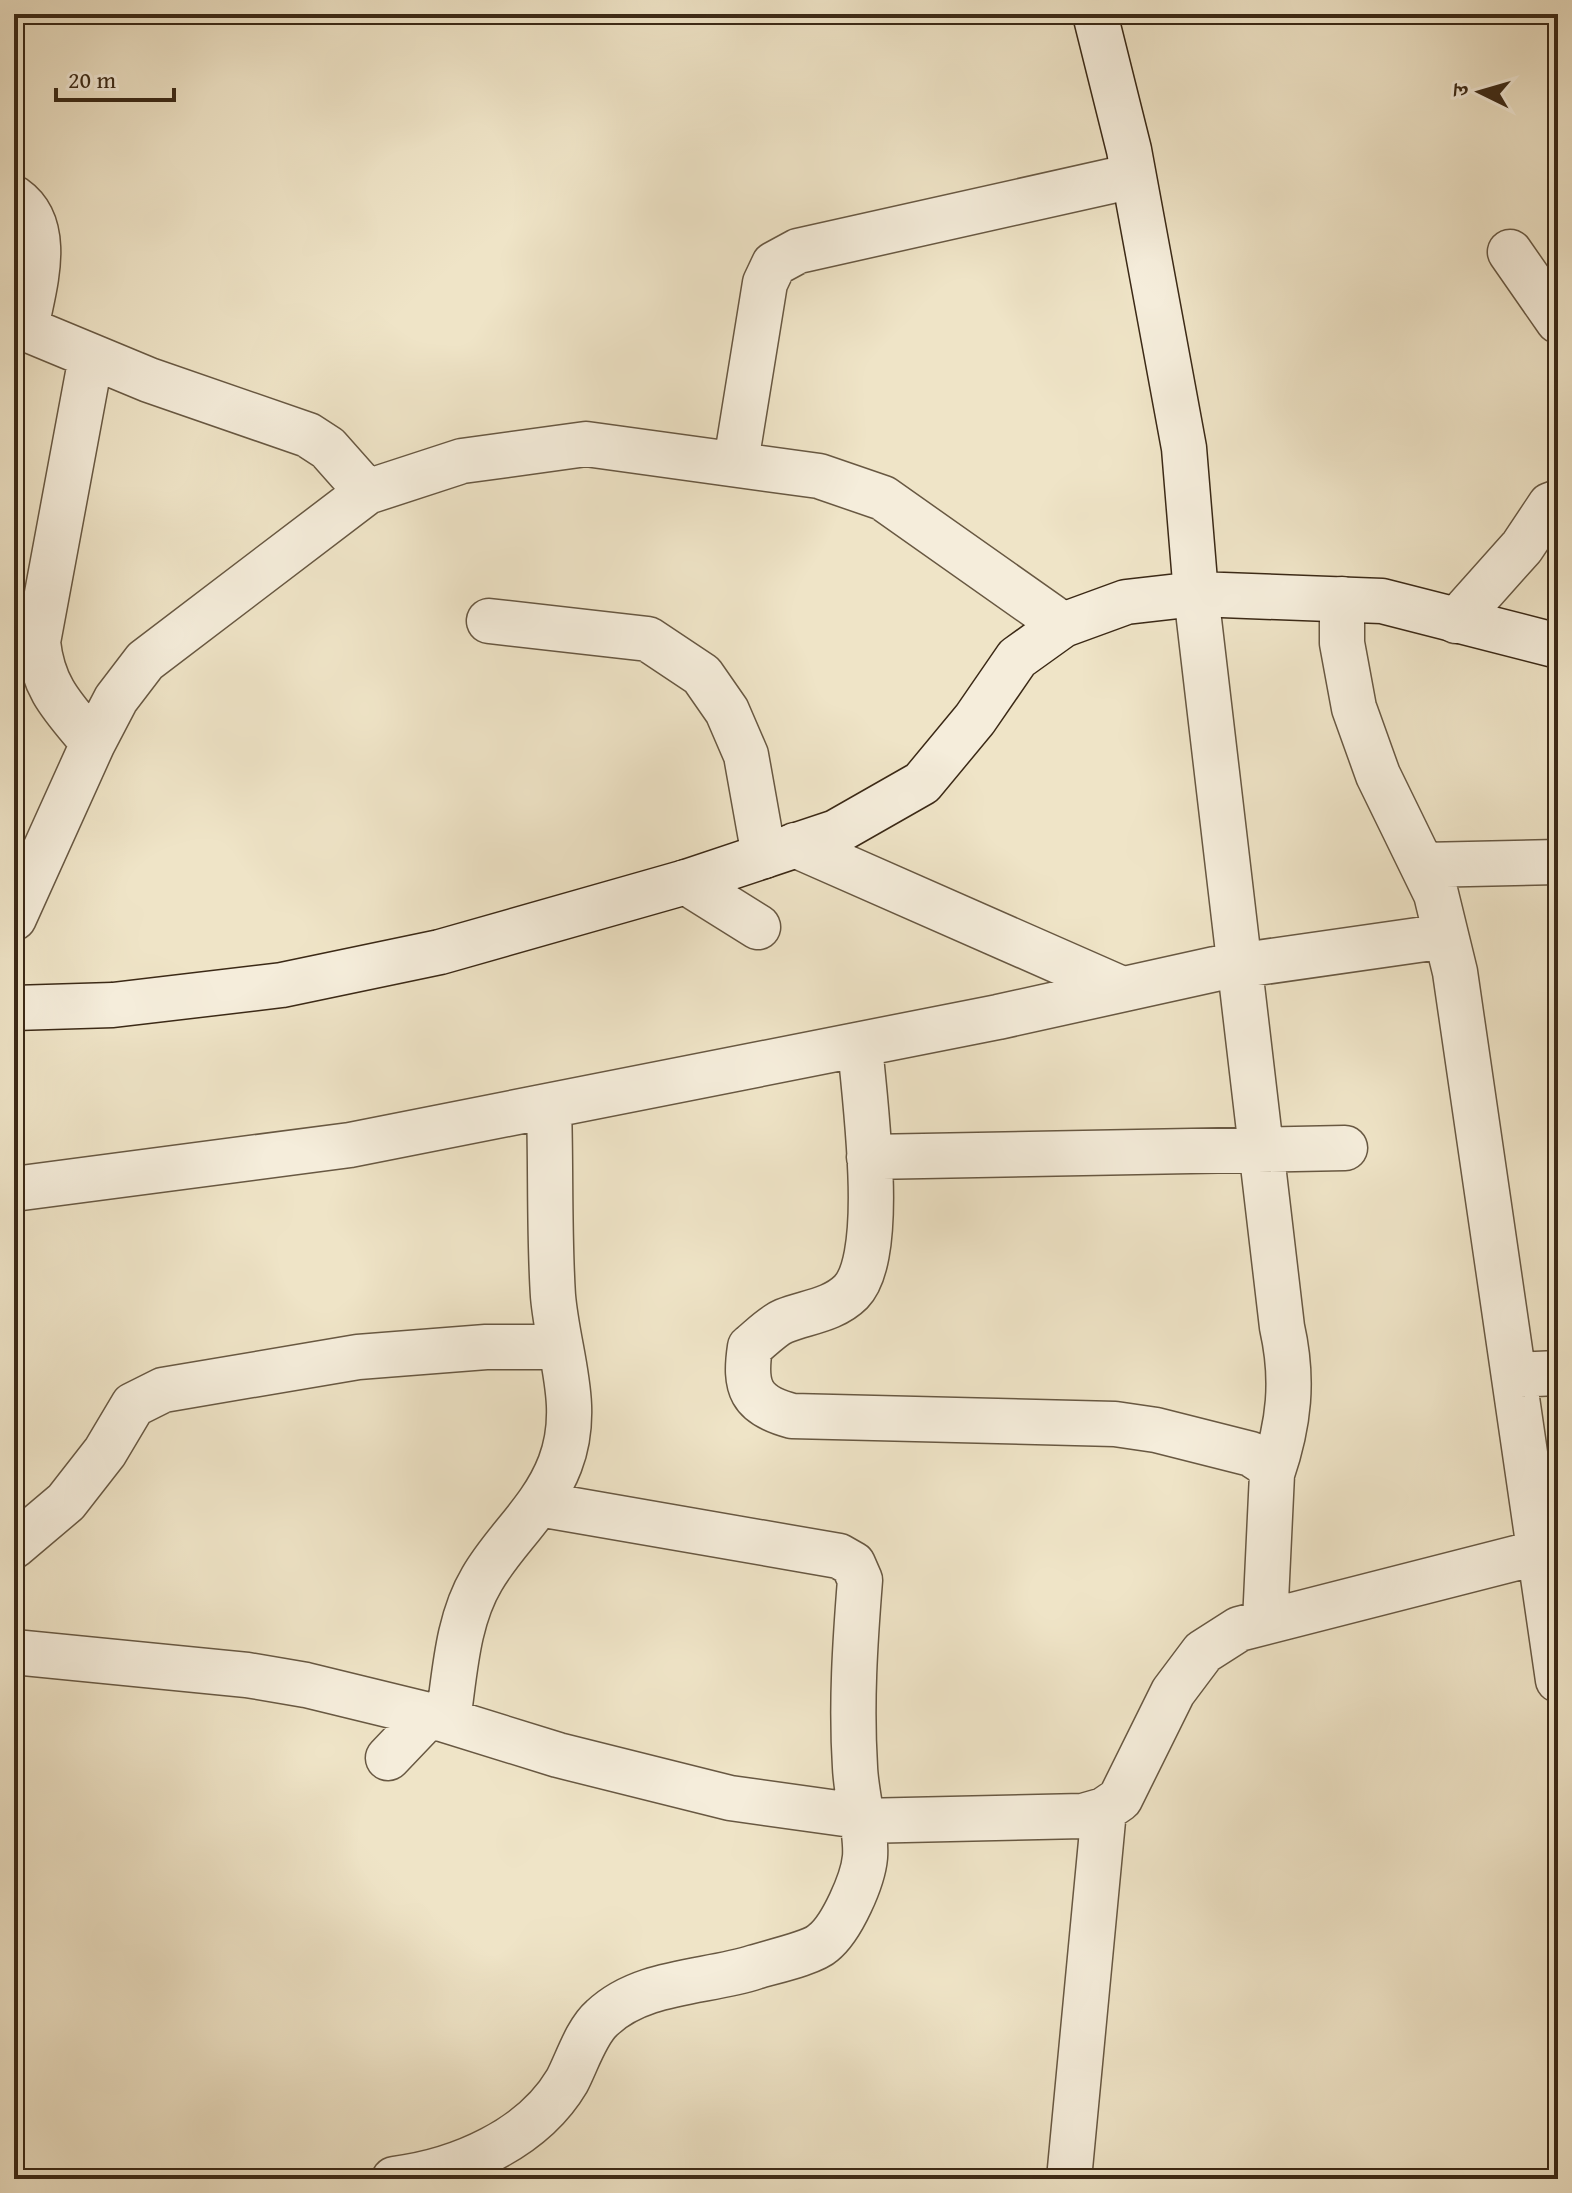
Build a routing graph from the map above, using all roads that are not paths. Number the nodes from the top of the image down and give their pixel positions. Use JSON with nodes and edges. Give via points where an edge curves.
{"nodes":[{"id":1,"x":1095,"y":14,"type":"edge"},
{"id":2,"x":1133,"y":176,"type":"junction"},
{"id":3,"x":14,"y":198,"type":"edge"},
{"id":4,"x":1510,"y":252,"type":"dead end"},
{"id":5,"x":1558,"y":321,"type":"edge"},
{"id":6,"x":20,"y":326,"type":"edge"},
{"id":7,"x":91,"y":357,"type":"junction"},
{"id":8,"x":736,"y":462,"type":"junction"},
{"id":9,"x":367,"y":492,"type":"junction"},
{"id":10,"x":1558,"y":502,"type":"edge"},
{"id":11,"x":1196,"y":594,"type":"junction"},
{"id":12,"x":1342,"y":599,"type":"junction"},
{"id":13,"x":489,"y":621,"type":"dead end"},
{"id":14,"x":1456,"y":621,"type":"junction"},
{"id":15,"x":1063,"y":625,"type":"junction"},
{"id":16,"x":1558,"y":646,"type":"edge"},
{"id":17,"x":33,"y":692,"type":"edge"},
{"id":18,"x":93,"y":743,"type":"junction"},
{"id":19,"x":779,"y":850,"type":"junction"},
{"id":20,"x":1558,"y":862,"type":"edge"},
{"id":21,"x":1423,"y":865,"type":"junction"},
{"id":22,"x":686,"y":882,"type":"junction"},
{"id":23,"x":14,"y":918,"type":"edge"},
{"id":24,"x":758,"y":927,"type":"dead end"},
{"id":25,"x":1446,"y":936,"type":"junction"},
{"id":26,"x":1239,"y":965,"type":"junction"},
{"id":27,"x":1122,"y":989,"type":"junction"},
{"id":28,"x":14,"y":1008,"type":"edge"},
{"id":29,"x":860,"y":1045,"type":"junction"},
{"id":30,"x":549,"y":1108,"type":"junction"},
{"id":31,"x":1345,"y":1148,"type":"dead end"},
{"id":32,"x":1261,"y":1149,"type":"junction"},
{"id":33,"x":869,"y":1157,"type":"junction"},
{"id":34,"x":14,"y":1189,"type":"edge"},
{"id":35,"x":559,"y":1347,"type":"junction"},
{"id":36,"x":1558,"y":1373,"type":"edge"},
{"id":37,"x":1515,"y":1375,"type":"junction"},
{"id":38,"x":1272,"y":1474,"type":"junction"},
{"id":39,"x":539,"y":1504,"type":"junction"},
{"id":40,"x":14,"y":1546,"type":"edge"},
{"id":41,"x":1540,"y":1552,"type":"junction"},
{"id":42,"x":1265,"y":1622,"type":"junction"},
{"id":43,"x":14,"y":1652,"type":"edge"},
{"id":44,"x":1558,"y":1680,"type":"edge"},
{"id":45,"x":438,"y":1718,"type":"junction"},
{"id":46,"x":388,"y":1758,"type":"dead end"},
{"id":47,"x":1104,"y":1810,"type":"junction"},
{"id":48,"x":859,"y":1819,"type":"junction"},
{"id":49,"x":394,"y":2179,"type":"edge"},
{"id":50,"x":1069,"y":2179,"type":"edge"}],
"edges":[{"from":1,"to":2,"type":"street"},
{"from":2,"to":8,"type":"street","via":[[798,251],[774,264],[765,283]]},
{"from":2,"to":11,"type":"street","via":[[1184,448]]},
{"from":3,"to":6,"type":"street","via":[[35,224],[39,249]]},
{"from":4,"to":5,"type":"street"},
{"from":6,"to":7,"type":"street"},
{"from":7,"to":9,"type":"street","via":[[308,435],[328,448]]},
{"from":7,"to":17,"type":"street","via":[[38,642],[41,671]]},
{"from":8,"to":9,"type":"street","via":[[586,444],[462,461]]},
{"from":8,"to":15,"type":"street","via":[[819,476],[883,498]]},
{"from":9,"to":18,"type":"street","via":[[145,661],[116,699]]},
{"from":10,"to":14,"type":"street","via":[[1550,505],[1522,547]]},
{"from":11,"to":12,"type":"street"},
{"from":11,"to":15,"type":"street","via":[[1126,602]]},
{"from":11,"to":26,"type":"street"},
{"from":12,"to":14,"type":"street","via":[[1382,601]]},
{"from":12,"to":21,"type":"street","via":[[1342,643],[1354,708],[1378,775]]},
{"from":13,"to":19,"type":"street","via":[[648,639],[702,675],[727,711]]},
{"from":14,"to":16,"type":"street"},
{"from":15,"to":19,"type":"street","via":[[1017,658],[922,783],[836,832]]},
{"from":17,"to":18,"type":"street"},
{"from":18,"to":23,"type":"street"},
{"from":19,"to":22,"type":"street"},
{"from":19,"to":27,"type":"street"},
{"from":20,"to":21,"type":"street"},
{"from":21,"to":25,"type":"street"},
{"from":22,"to":24,"type":"street"},
{"from":22,"to":28,"type":"street","via":[[440,952],[282,985],[113,1005]]},
{"from":25,"to":26,"type":"street"},
{"from":25,"to":37,"type":"street"},
{"from":26,"to":27,"type":"street"},
{"from":26,"to":32,"type":"street"},
{"from":27,"to":29,"type":"street"},
{"from":29,"to":30,"type":"street"},
{"from":29,"to":33,"type":"street"},
{"from":30,"to":34,"type":"street","via":[[350,1145]]},
{"from":30,"to":35,"type":"street"},
{"from":31,"to":32,"type":"street"},
{"from":32,"to":33,"type":"street"},
{"from":32,"to":38,"type":"street","via":[[1290,1383],[1286,1434]]},
{"from":33,"to":38,"type":"street","via":[[865,1270],[853,1290],[836,1304],[780,1322],[750,1347],[746,1376],[754,1396],[771,1410],[792,1416],[1115,1424],[1251,1454]]},
{"from":35,"to":39,"type":"street","via":[[572,1404],[561,1463]]},
{"from":35,"to":40,"type":"street","via":[[358,1357],[163,1390],[133,1405],[66,1502]]},
{"from":36,"to":37,"type":"street"},
{"from":37,"to":41,"type":"street"},
{"from":38,"to":42,"type":"street"},
{"from":39,"to":45,"type":"street","via":[[482,1579],[462,1628]]},
{"from":39,"to":48,"type":"street","via":[[839,1556],[853,1564],[860,1580],[852,1688]]},
{"from":41,"to":42,"type":"street"},
{"from":41,"to":44,"type":"street"},
{"from":42,"to":47,"type":"street","via":[[1239,1629],[1203,1652],[1173,1692],[1120,1799]]},
{"from":43,"to":45,"type":"street","via":[[247,1675]]},
{"from":45,"to":46,"type":"street"},
{"from":45,"to":48,"type":"street","via":[[730,1798]]},
{"from":47,"to":48,"type":"street","via":[[1083,1816]]},
{"from":47,"to":50,"type":"street"},
{"from":48,"to":49,"type":"street","via":[[865,1857],[853,1900],[823,1944],[624,2002],[600,2019],[565,2085],[525,2127],[485,2152],[428,2175]]}]}
